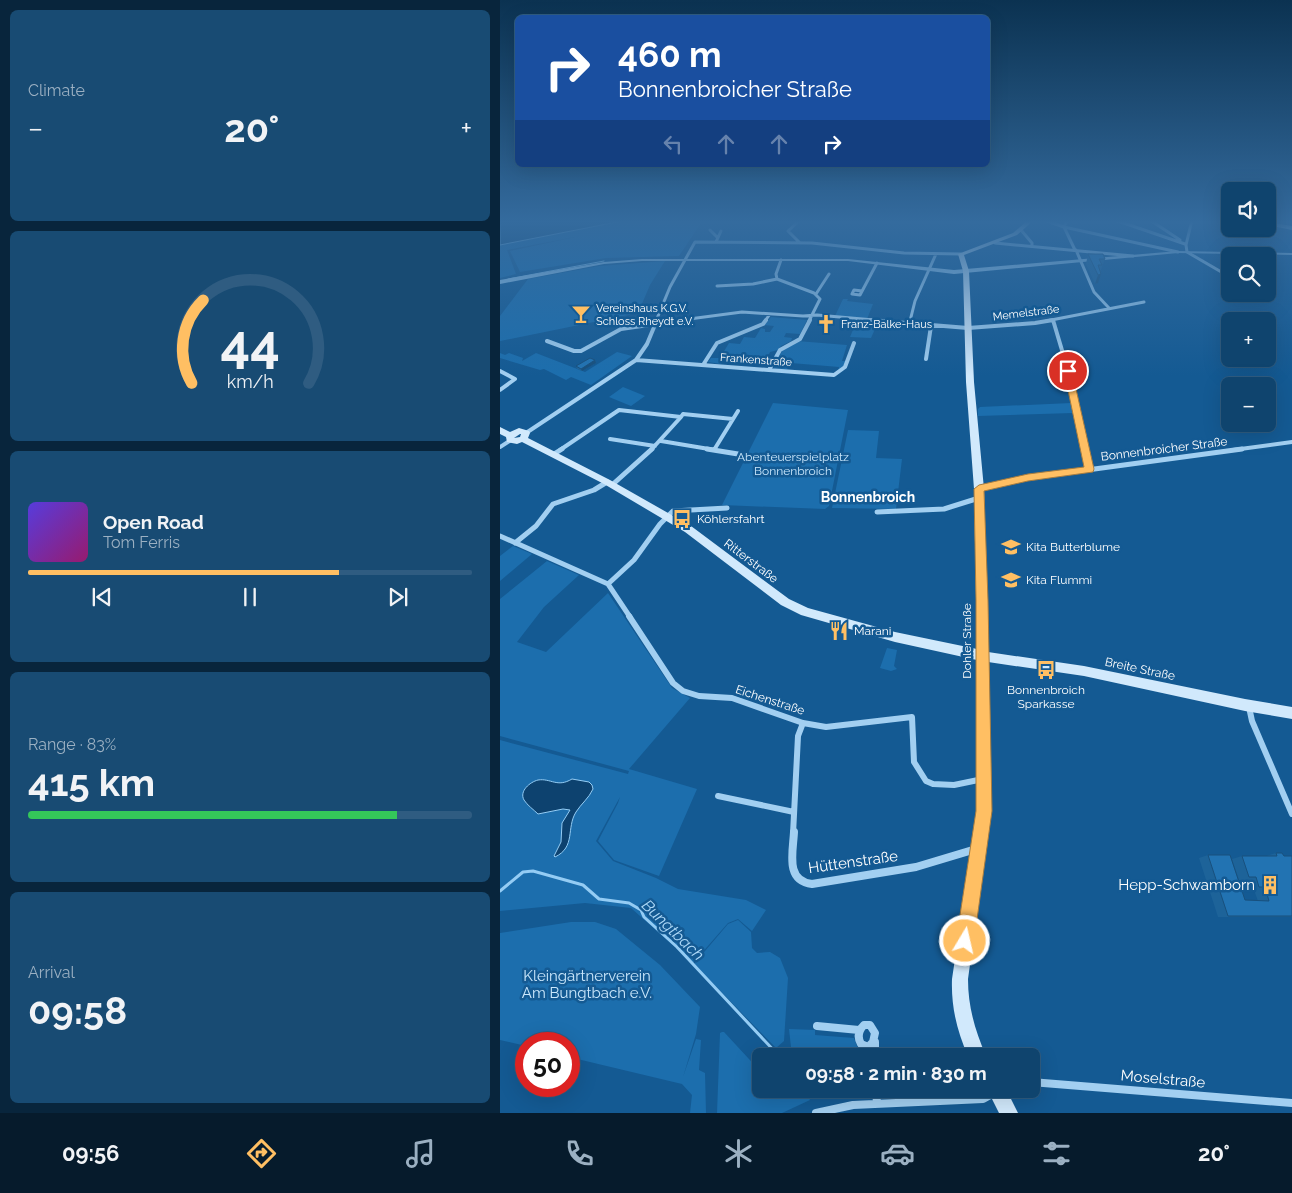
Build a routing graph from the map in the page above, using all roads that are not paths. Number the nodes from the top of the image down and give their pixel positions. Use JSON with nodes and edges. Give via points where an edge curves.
{"nodes":[{"id":1,"x":548,"y":272,"type":"edge"},
{"id":2,"x":678,"y":272,"type":"edge"},
{"id":3,"x":777,"y":272,"type":"edge"},
{"id":4,"x":872,"y":272,"type":"edge"},
{"id":5,"x":927,"y":272,"type":"edge"},
{"id":6,"x":966,"y":272,"type":"edge"},
{"id":7,"x":1084,"y":272,"type":"edge"},
{"id":8,"x":828,"y":274,"type":"dead end"},
{"id":9,"x":777,"y":279,"type":"junction"},
{"id":10,"x":500,"y":282,"type":"edge"},
{"id":11,"x":717,"y":286,"type":"dead end"},
{"id":12,"x":862,"y":291,"type":"dead end"},
{"id":13,"x":816,"y":294,"type":"junction"},
{"id":14,"x":1144,"y":302,"type":"dead end"},
{"id":15,"x":1109,"y":308,"type":"junction"},
{"id":16,"x":770,"y":314,"type":"junction"},
{"id":17,"x":812,"y":315,"type":"junction"},
{"id":18,"x":1053,"y":320,"type":"junction"},
{"id":19,"x":655,"y":323,"type":"junction"},
{"id":20,"x":909,"y":324,"type":"junction"},
{"id":21,"x":931,"y":326,"type":"junction"},
{"id":22,"x":968,"y":328,"type":"junction"},
{"id":23,"x":547,"y":340,"type":"dead end"},
{"id":24,"x":854,"y":343,"type":"dead end"},
{"id":25,"x":926,"y":359,"type":"dead end"},
{"id":26,"x":636,"y":360,"type":"junction"},
{"id":27,"x":703,"y":365,"type":"junction"},
{"id":28,"x":769,"y":370,"type":"junction"},
{"id":29,"x":500,"y":371,"type":"edge"},
{"id":30,"x":500,"y":390,"type":"edge"},
{"id":31,"x":738,"y":411,"type":"dead end"},
{"id":32,"x":681,"y":417,"type":"junction"},
{"id":33,"x":733,"y":418,"type":"junction"},
{"id":34,"x":500,"y":428,"type":"edge"},
{"id":35,"x":518,"y":435,"type":"junction"},
{"id":36,"x":610,"y":438,"type":"dead end"},
{"id":37,"x":661,"y":441,"type":"junction"},
{"id":38,"x":1291,"y":443,"type":"edge"},
{"id":39,"x":655,"y":446,"type":"junction"},
{"id":40,"x":500,"y":447,"type":"edge"},
{"id":41,"x":714,"y":450,"type":"junction"},
{"id":42,"x":554,"y":454,"type":"junction"},
{"id":43,"x":738,"y":454,"type":"dead end"},
{"id":44,"x":1089,"y":469,"type":"junction"},
{"id":45,"x":610,"y":483,"type":"junction"},
{"id":46,"x":979,"y":493,"type":"junction"},
{"id":47,"x":727,"y":508,"type":"dead end"},
{"id":48,"x":877,"y":512,"type":"dead end"},
{"id":49,"x":667,"y":516,"type":"junction"},
{"id":50,"x":500,"y":536,"type":"edge"},
{"id":51,"x":515,"y":543,"type":"junction"},
{"id":52,"x":608,"y":584,"type":"junction"},
{"id":53,"x":983,"y":656,"type":"junction"},
{"id":54,"x":1249,"y":706,"type":"junction"},
{"id":55,"x":1292,"y":713,"type":"edge"},
{"id":56,"x":803,"y":723,"type":"junction"},
{"id":57,"x":984,"y":779,"type":"junction"},
{"id":58,"x":718,"y":796,"type":"dead end"},
{"id":59,"x":794,"y":812,"type":"junction"},
{"id":60,"x":1292,"y":814,"type":"edge"},
{"id":61,"x":979,"y":848,"type":"junction"},
{"id":62,"x":817,"y":1026,"type":"dead end"},
{"id":63,"x":859,"y":1030,"type":"junction"},
{"id":64,"x":875,"y":1040,"type":"junction"},
{"id":65,"x":875,"y":1048,"type":"edge"},
{"id":66,"x":974,"y":1048,"type":"edge"},
{"id":67,"x":1040,"y":1083,"type":"edge"},
{"id":68,"x":877,"y":1098,"type":"edge"},
{"id":69,"x":986,"y":1098,"type":"edge"},
{"id":70,"x":1002,"y":1098,"type":"edge"},
{"id":71,"x":1292,"y":1103,"type":"edge"},
{"id":72,"x":877,"y":1104,"type":"junction"},
{"id":73,"x":818,"y":1112,"type":"edge"},
{"id":74,"x":1009,"y":1113,"type":"edge"}],
"edges":[{"from":1,"to":10,"type":"street"},
{"from":2,"to":19,"type":"street"},
{"from":3,"to":9,"type":"street"},
{"from":4,"to":12,"type":"street"},
{"from":5,"to":20,"type":"street"},
{"from":6,"to":22,"type":"main road","name":"Dohler Straße"},
{"from":7,"to":15,"type":"street","via":[[1094,292]]},
{"from":8,"to":13,"type":"street"},
{"from":9,"to":11,"type":"street"},
{"from":9,"to":13,"type":"street"},
{"from":13,"to":17,"type":"street","via":[[819,301]]},
{"from":14,"to":15,"type":"street","name":"Memelstraße"},
{"from":15,"to":18,"type":"street","name":"Memelstraße"},
{"from":16,"to":17,"type":"street","name":"Memelstraße"},
{"from":16,"to":19,"type":"street","name":"Memelstraße","via":[[742,312]]},
{"from":16,"to":27,"type":"street","via":[[763,324],[717,343]]},
{"from":17,"to":20,"type":"street","name":"Memelstraße"},
{"from":17,"to":28,"type":"street","via":[[800,339],[780,350]]},
{"from":18,"to":22,"type":"street","name":"Memelstraße"},
{"from":18,"to":44,"type":"street"},
{"from":19,"to":23,"type":"street","name":"Memelstraße","via":[[624,328],[581,351]]},
{"from":19,"to":26,"type":"street"},
{"from":20,"to":21,"type":"street","name":"Memelstraße"},
{"from":21,"to":22,"type":"street","name":"Memelstraße"},
{"from":21,"to":25,"type":"street"},
{"from":22,"to":46,"type":"main road","name":"Dohler Straße"},
{"from":24,"to":28,"type":"street","name":"Frankenstraße","via":[[845,370],[840,374]]},
{"from":26,"to":27,"type":"street","name":"Frankenstraße"},
{"from":26,"to":35,"type":"street"},
{"from":27,"to":28,"type":"street","name":"Frankenstraße"},
{"from":29,"to":30,"type":"street","via":[[515,379]]},
{"from":31,"to":33,"type":"street"},
{"from":32,"to":33,"type":"street","via":[[683,414]]},
{"from":32,"to":37,"type":"street"},
{"from":32,"to":42,"type":"street","via":[[619,410]]},
{"from":33,"to":41,"type":"street"},
{"from":34,"to":35,"type":"main road","name":"Ritterstraße"},
{"from":35,"to":40,"type":"street"},
{"from":35,"to":42,"type":"main road","name":"Ritterstraße"},
{"from":36,"to":39,"type":"street"},
{"from":37,"to":39,"type":"street"},
{"from":37,"to":41,"type":"street"},
{"from":38,"to":44,"type":"street","name":"Bonnenbroicher Straße"},
{"from":39,"to":45,"type":"street"},
{"from":41,"to":43,"type":"street"},
{"from":42,"to":45,"type":"main road","name":"Ritterstraße"},
{"from":44,"to":46,"type":"street","name":"Bonnenbroicher Straße","via":[[1028,478]]},
{"from":45,"to":49,"type":"main road","name":"Ritterstraße"},
{"from":45,"to":51,"type":"street","via":[[554,503],[542,520]]},
{"from":46,"to":48,"type":"street","name":"Bonnenbroicher Straße","via":[[944,509]]},
{"from":46,"to":53,"type":"main road","name":"Dohler Straße"},
{"from":47,"to":49,"type":"street","via":[[681,509]]},
{"from":49,"to":52,"type":"street","via":[[634,560]]},
{"from":49,"to":53,"type":"main road","name":"Ritterstraße","via":[[785,602],[805,612],[895,637]]},
{"from":50,"to":51,"type":"street"},
{"from":51,"to":52,"type":"street"},
{"from":52,"to":56,"type":"street","name":"Eichenstraße","via":[[678,688],[699,696],[732,698]]},
{"from":53,"to":54,"type":"main road","name":"Breite Straße","via":[[1084,671]]},
{"from":53,"to":57,"type":"main road","name":"Dohler Straße"},
{"from":54,"to":55,"type":"main road","name":"Breite Straße"},
{"from":54,"to":60,"type":"street","via":[[1252,721]]},
{"from":56,"to":57,"type":"street","name":"Eichenstraße","via":[[826,727],[912,717],[914,762],[926,781],[954,785]]},
{"from":56,"to":59,"type":"street","name":"Hüttenstraße","via":[[798,736]]},
{"from":57,"to":61,"type":"main road","name":"Dohler Straße"},
{"from":58,"to":59,"type":"street"},
{"from":59,"to":61,"type":"street","name":"Hüttenstraße","via":[[792,865],[794,875],[802,883],[916,867]]},
{"from":61,"to":66,"type":"main road","name":"Dohler Straße","via":[[959,1005]]},
{"from":62,"to":63,"type":"street"},
{"from":63,"to":64,"type":"street","via":[[870,1025],[874,1029]]},
{"from":63,"to":64,"type":"street","via":[[858,1038],[863,1046],[871,1045]]},
{"from":64,"to":65,"type":"street"},
{"from":67,"to":71,"type":"street","name":"Moselstraße"},
{"from":68,"to":72,"type":"street"},
{"from":69,"to":72,"type":"street"},
{"from":70,"to":74,"type":"main road"},
{"from":72,"to":73,"type":"street"}]}
